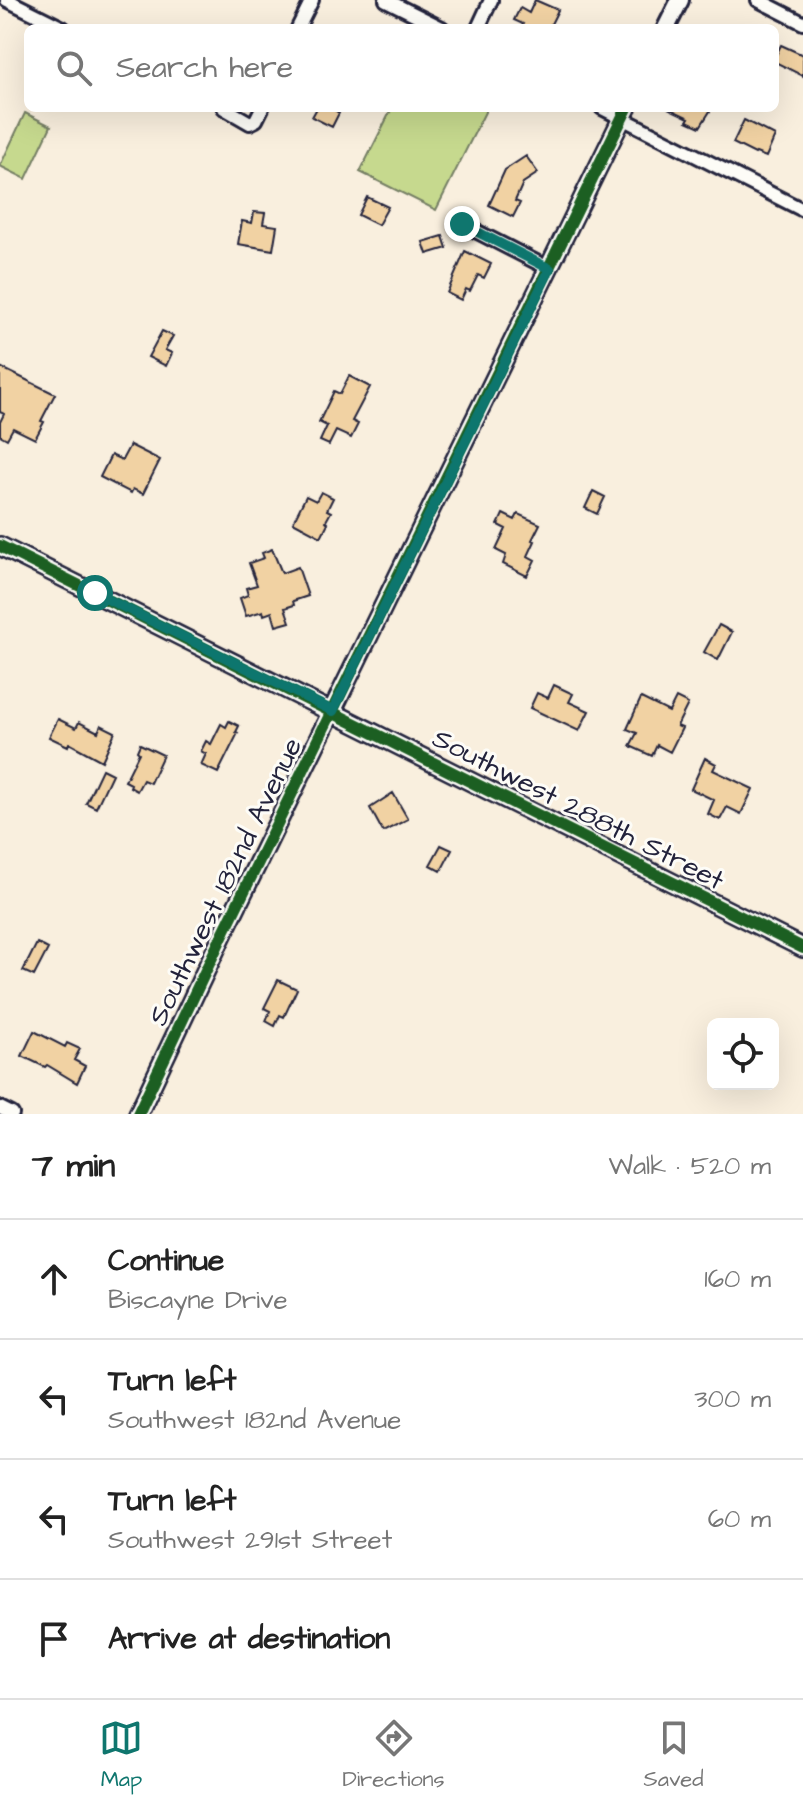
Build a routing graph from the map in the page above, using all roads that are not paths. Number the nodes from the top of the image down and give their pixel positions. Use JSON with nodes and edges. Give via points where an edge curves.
{"nodes":[{"id":1,"x":7,"y":0,"type":"edge"},
{"id":2,"x":312,"y":0,"type":"edge"},
{"id":3,"x":386,"y":0,"type":"edge"},
{"id":4,"x":491,"y":0,"type":"edge"},
{"id":5,"x":680,"y":0,"type":"edge"},
{"id":6,"x":758,"y":0,"type":"edge"},
{"id":7,"x":803,"y":23,"type":"edge"},
{"id":8,"x":55,"y":24,"type":"edge"},
{"id":9,"x":300,"y":24,"type":"edge"},
{"id":10,"x":434,"y":24,"type":"edge"},
{"id":11,"x":480,"y":24,"type":"edge"},
{"id":12,"x":668,"y":24,"type":"edge"},
{"id":13,"x":230,"y":112,"type":"edge"},
{"id":14,"x":261,"y":112,"type":"edge"},
{"id":15,"x":625,"y":113,"type":"edge"},
{"id":16,"x":803,"y":210,"type":"edge"},
{"id":17,"x":462,"y":224,"type":"dead end"},
{"id":18,"x":550,"y":269,"type":"junction"},
{"id":19,"x":0,"y":546,"type":"edge"},
{"id":20,"x":333,"y":711,"type":"junction"},
{"id":21,"x":803,"y":948,"type":"edge"},
{"id":22,"x":0,"y":1108,"type":"edge"},
{"id":23,"x":12,"y":1114,"type":"edge"},
{"id":24,"x":138,"y":1114,"type":"edge"}],
"edges":[{"from":1,"to":8,"type":"street"},
{"from":2,"to":9,"type":"street"},
{"from":3,"to":10,"type":"street"},
{"from":4,"to":11,"type":"street"},
{"from":5,"to":12,"type":"street"},
{"from":6,"to":7,"type":"street"},
{"from":13,"to":14,"type":"street","via":[[246,122],[254,122]]},
{"from":15,"to":16,"type":"street"},
{"from":15,"to":18,"type":"street","name":"Southwest 182nd Avenue"},
{"from":17,"to":18,"type":"street"},
{"from":18,"to":20,"type":"street","name":"Southwest 182nd Avenue"},
{"from":19,"to":20,"type":"street","name":"Southwest 288th Street"},
{"from":20,"to":21,"type":"street","name":"Southwest 288th Street"},
{"from":20,"to":24,"type":"street","name":"Southwest 182nd Avenue"},
{"from":22,"to":23,"type":"street"}]}
